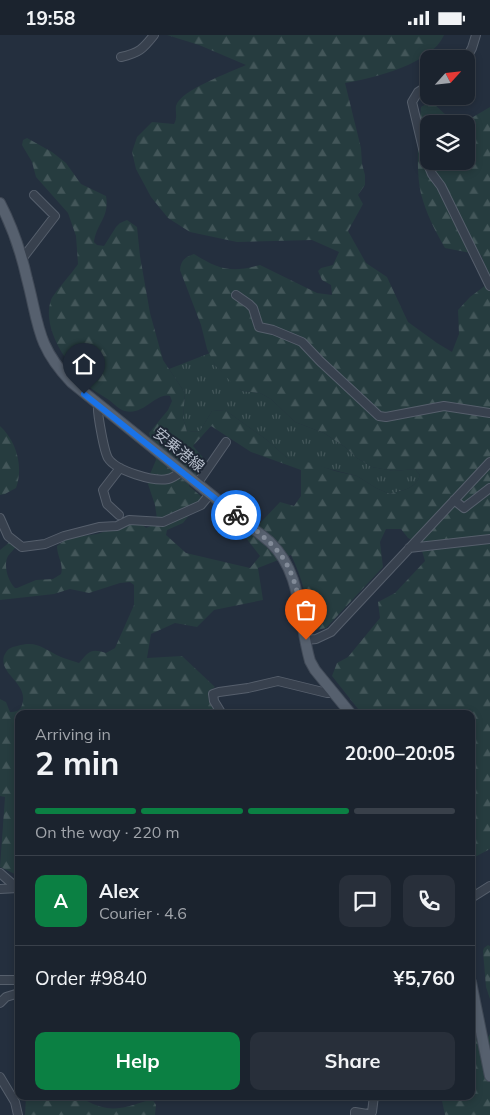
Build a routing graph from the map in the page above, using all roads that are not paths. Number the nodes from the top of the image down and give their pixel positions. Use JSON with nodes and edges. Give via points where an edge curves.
{"nodes":[{"id":1,"x":154,"y":35,"type":"edge"},
{"id":2,"x":476,"y":35,"type":"edge"},
{"id":3,"x":471,"y":50,"type":"edge"},
{"id":4,"x":121,"y":57,"type":"dead end"},
{"id":5,"x":420,"y":91,"type":"edge"},
{"id":6,"x":34,"y":195,"type":"dead end"},
{"id":7,"x":0,"y":203,"type":"edge"},
{"id":8,"x":5,"y":221,"type":"edge"},
{"id":9,"x":22,"y":259,"type":"junction"},
{"id":10,"x":490,"y":286,"type":"edge"},
{"id":11,"x":236,"y":295,"type":"dead end"},
{"id":12,"x":98,"y":405,"type":"junction"},
{"id":13,"x":490,"y":413,"type":"edge"},
{"id":14,"x":226,"y":442,"type":"dead end"},
{"id":15,"x":490,"y":462,"type":"edge"},
{"id":16,"x":120,"y":468,"type":"junction"},
{"id":17,"x":182,"y":471,"type":"junction"},
{"id":18,"x":197,"y":484,"type":"junction"},
{"id":19,"x":490,"y":488,"type":"edge"},
{"id":20,"x":210,"y":494,"type":"junction"},
{"id":21,"x":454,"y":500,"type":"junction"},
{"id":22,"x":118,"y":515,"type":"dead end"},
{"id":23,"x":0,"y":518,"type":"edge"},
{"id":24,"x":490,"y":539,"type":"edge"},
{"id":25,"x":409,"y":548,"type":"junction"},
{"id":26,"x":306,"y":640,"type":"junction"},
{"id":27,"x":333,"y":693,"type":"junction"},
{"id":28,"x":220,"y":710,"type":"edge"},
{"id":29,"x":348,"y":710,"type":"edge"},
{"id":30,"x":0,"y":873,"type":"edge"},
{"id":31,"x":15,"y":886,"type":"edge"},
{"id":32,"x":490,"y":886,"type":"edge"},
{"id":33,"x":15,"y":888,"type":"edge"},
{"id":34,"x":0,"y":889,"type":"edge"},
{"id":35,"x":475,"y":895,"type":"edge"},
{"id":36,"x":0,"y":980,"type":"edge"},
{"id":37,"x":15,"y":980,"type":"edge"},
{"id":38,"x":15,"y":994,"type":"edge"},
{"id":39,"x":0,"y":1003,"type":"edge"},
{"id":40,"x":475,"y":1003,"type":"edge"},
{"id":41,"x":490,"y":1076,"type":"edge"},
{"id":42,"x":0,"y":1077,"type":"edge"},
{"id":43,"x":374,"y":1100,"type":"edge"},
{"id":44,"x":18,"y":1115,"type":"edge"},
{"id":45,"x":355,"y":1115,"type":"edge"}],
"edges":[{"from":1,"to":4,"type":"street","via":[[143,49]]},
{"from":2,"to":3,"type":"street"},
{"from":5,"to":10,"type":"street","via":[[412,102],[425,157]]},
{"from":6,"to":9,"type":"street","via":[[55,216]]},
{"from":7,"to":8,"type":"main road","name":"安乗港線"},
{"from":8,"to":9,"type":"main road","name":"安乗港線","via":[[15,235]]},
{"from":9,"to":12,"type":"main road","name":"安乗港線","via":[[43,345],[59,370]]},
{"from":11,"to":13,"type":"street","via":[[253,308],[259,327],[302,342],[379,416],[444,406]]},
{"from":12,"to":16,"type":"street","via":[[97,414],[108,458]]},
{"from":12,"to":17,"type":"main road","name":"安乗港線"},
{"from":14,"to":18,"type":"street"},
{"from":15,"to":21,"type":"street"},
{"from":16,"to":17,"type":"street","via":[[152,479],[169,479]]},
{"from":16,"to":22,"type":"street","via":[[103,490],[107,504]]},
{"from":17,"to":18,"type":"main road","name":"安乗港線"},
{"from":18,"to":20,"type":"main road","name":"安乗港線"},
{"from":19,"to":21,"type":"street","via":[[464,508]]},
{"from":20,"to":23,"type":"street","via":[[201,505],[163,521],[130,520],[117,526],[99,527],[45,544],[22,547],[8,536]]},
{"from":20,"to":26,"type":"main road","name":"安乗港線","via":[[270,542],[286,561],[297,592]]},
{"from":21,"to":25,"type":"street"},
{"from":24,"to":25,"type":"street"},
{"from":25,"to":26,"type":"street","via":[[330,632]]},
{"from":26,"to":27,"type":"main road","name":"安乗港線","via":[[310,661]]},
{"from":27,"to":28,"type":"street","via":[[278,681],[213,694]]},
{"from":27,"to":29,"type":"main road","name":"安乗港線"},
{"from":30,"to":31,"type":"street"},
{"from":32,"to":35,"type":"street"},
{"from":33,"to":34,"type":"street"},
{"from":36,"to":37,"type":"street"},
{"from":38,"to":39,"type":"street"},
{"from":40,"to":41,"type":"main road"},
{"from":42,"to":44,"type":"street","via":[[15,1102]]},
{"from":43,"to":45,"type":"street","via":[[372,1112],[367,1115],[355,1112]]}]}
